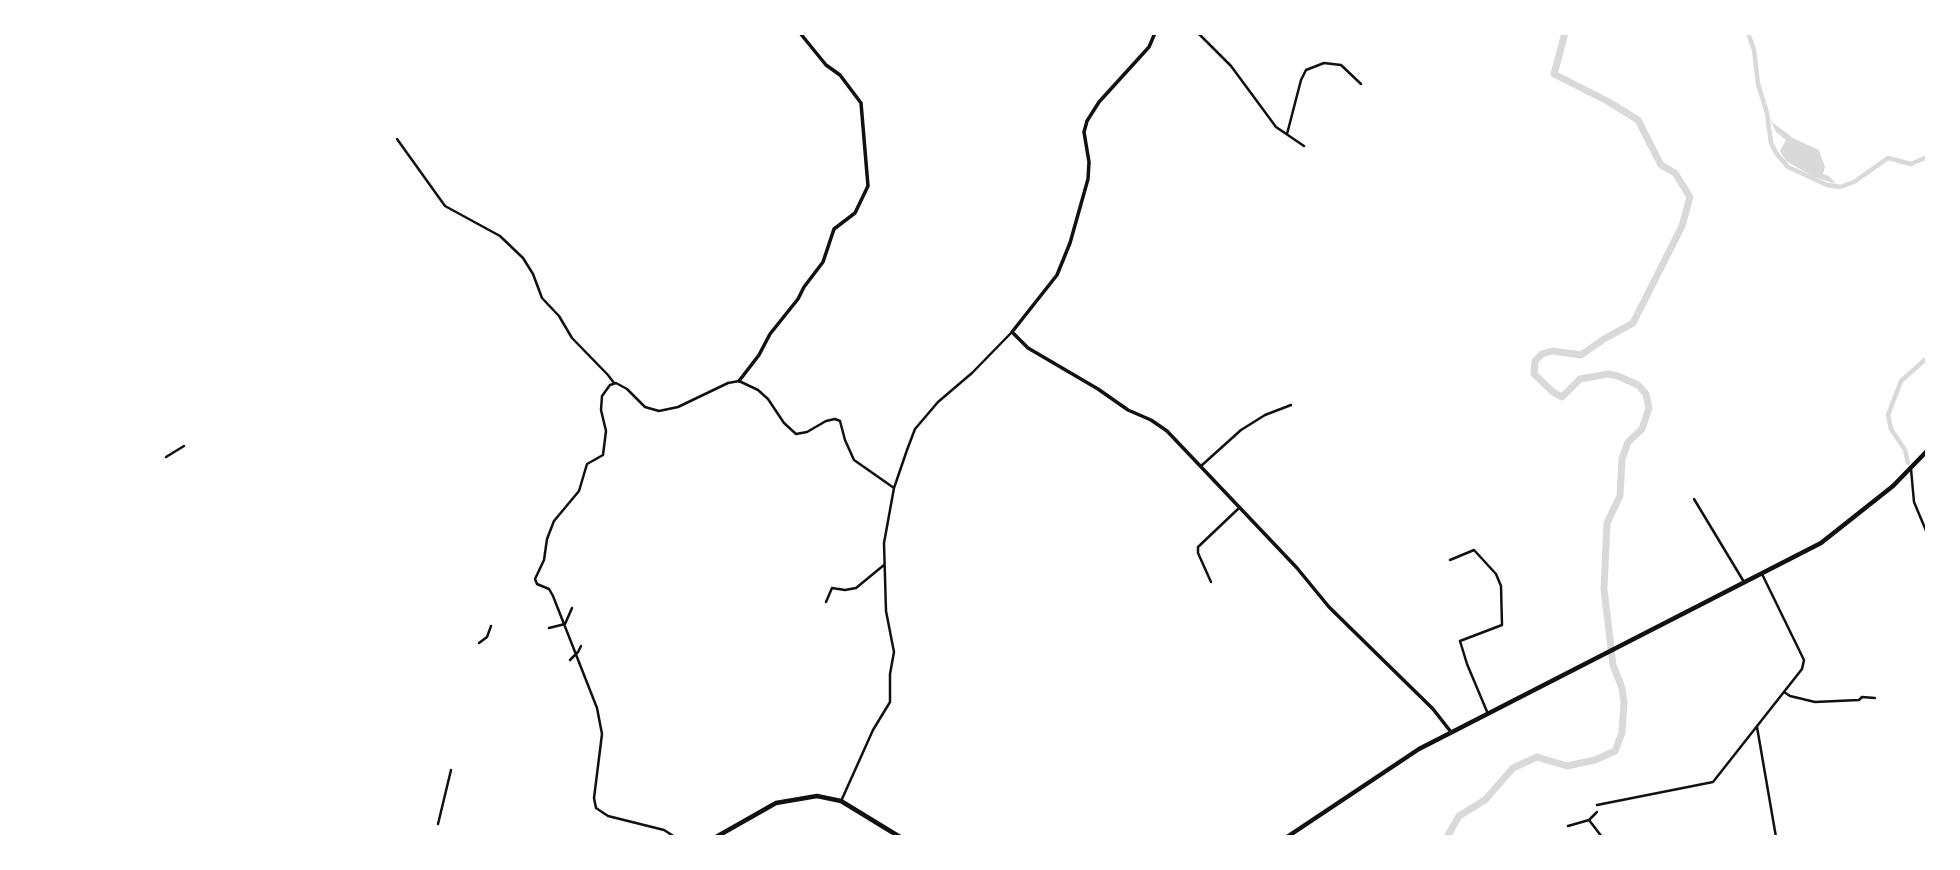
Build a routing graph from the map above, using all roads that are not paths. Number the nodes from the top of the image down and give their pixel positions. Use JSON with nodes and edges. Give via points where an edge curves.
{"nodes":[{"id":1,"x":800,"y":33,"type":"edge"},
{"id":2,"x":1155,"y":33,"type":"edge"},
{"id":3,"x":1198,"y":33,"type":"edge"},
{"id":4,"x":1361,"y":85,"type":"dead end"},
{"id":5,"x":1287,"y":134,"type":"junction"},
{"id":6,"x":397,"y":139,"type":"dead end"},
{"id":7,"x":1304,"y":146,"type":"dead end"},
{"id":8,"x":1012,"y":332,"type":"junction"},
{"id":9,"x":739,"y":381,"type":"junction"},
{"id":10,"x":614,"y":383,"type":"junction"},
{"id":11,"x":1291,"y":405,"type":"dead end"},
{"id":12,"x":184,"y":446,"type":"dead end"},
{"id":13,"x":1927,"y":451,"type":"edge"},
{"id":14,"x":166,"y":457,"type":"dead end"},
{"id":15,"x":1201,"y":466,"type":"junction"},
{"id":16,"x":1911,"y":468,"type":"junction"},
{"id":17,"x":894,"y":488,"type":"junction"},
{"id":18,"x":1694,"y":499,"type":"dead end"},
{"id":19,"x":1238,"y":509,"type":"junction"},
{"id":20,"x":1927,"y":533,"type":"edge"},
{"id":21,"x":1450,"y":560,"type":"dead end"},
{"id":22,"x":884,"y":565,"type":"junction"},
{"id":23,"x":1762,"y":573,"type":"junction"},
{"id":24,"x":1211,"y":582,"type":"dead end"},
{"id":25,"x":1744,"y":583,"type":"junction"},
{"id":26,"x":826,"y":602,"type":"dead end"},
{"id":27,"x":572,"y":608,"type":"dead end"},
{"id":28,"x":565,"y":624,"type":"junction"},
{"id":29,"x":491,"y":625,"type":"dead end"},
{"id":30,"x":549,"y":628,"type":"dead end"},
{"id":31,"x":479,"y":643,"type":"dead end"},
{"id":32,"x":581,"y":646,"type":"dead end"},
{"id":33,"x":576,"y":655,"type":"junction"},
{"id":34,"x":570,"y":660,"type":"dead end"},
{"id":35,"x":1784,"y":692,"type":"junction"},
{"id":36,"x":1875,"y":698,"type":"dead end"},
{"id":37,"x":1488,"y":714,"type":"junction"},
{"id":38,"x":1757,"y":727,"type":"junction"},
{"id":39,"x":1451,"y":732,"type":"junction"},
{"id":40,"x":451,"y":770,"type":"dead end"},
{"id":41,"x":841,"y":801,"type":"junction"},
{"id":42,"x":1597,"y":805,"type":"dead end"},
{"id":43,"x":1597,"y":812,"type":"dead end"},
{"id":44,"x":1589,"y":820,"type":"junction"},
{"id":45,"x":438,"y":824,"type":"dead end"},
{"id":46,"x":1568,"y":826,"type":"dead end"},
{"id":47,"x":1291,"y":836,"type":"edge"},
{"id":48,"x":675,"y":837,"type":"edge"},
{"id":49,"x":716,"y":837,"type":"edge"},
{"id":50,"x":900,"y":837,"type":"edge"},
{"id":51,"x":1602,"y":837,"type":"edge"},
{"id":52,"x":1776,"y":837,"type":"edge"}],
"edges":[{"from":1,"to":9,"type":"main road","via":[[861,103],[868,186],[855,213],[834,229],[823,262]]},
{"from":2,"to":8,"type":"main road","via":[[1149,47],[1087,121],[1088,179],[1070,243],[1058,275]]},
{"from":3,"to":5,"type":"street","via":[[1231,66],[1276,127]]},
{"from":4,"to":5,"type":"street","via":[[1340,65],[1324,63],[1306,70]]},
{"from":5,"to":7,"type":"street"},
{"from":6,"to":10,"type":"street","via":[[445,206],[500,236],[523,258],[542,298]]},
{"from":8,"to":15,"type":"main road","via":[[1028,348],[1159,426]]},
{"from":8,"to":17,"type":"street","via":[[915,429]]},
{"from":9,"to":10,"type":"street","via":[[659,411],[645,407]]},
{"from":9,"to":17,"type":"street","via":[[768,398],[796,434],[826,421],[841,421],[855,460]]},
{"from":10,"to":28,"type":"street","via":[[601,396],[606,431],[603,455],[587,464],[579,491],[554,521],[535,579],[549,589]]},
{"from":11,"to":15,"type":"street","via":[[1241,430]]},
{"from":12,"to":14,"type":"street"},
{"from":13,"to":16,"type":"highway"},
{"from":15,"to":19,"type":"main road"},
{"from":16,"to":20,"type":"street","via":[[1914,502]]},
{"from":16,"to":23,"type":"highway","via":[[1821,543]]},
{"from":17,"to":22,"type":"street"},
{"from":18,"to":25,"type":"street"},
{"from":19,"to":24,"type":"street","via":[[1198,547]]},
{"from":19,"to":39,"type":"main road"},
{"from":21,"to":37,"type":"street","via":[[1474,550],[1496,574],[1500,586],[1502,625],[1460,641]]},
{"from":22,"to":26,"type":"street","via":[[856,588],[832,588]]},
{"from":22,"to":41,"type":"street","via":[[894,652],[890,702]]},
{"from":23,"to":25,"type":"highway"},
{"from":23,"to":35,"type":"street","via":[[1804,660]]},
{"from":25,"to":37,"type":"highway"},
{"from":27,"to":28,"type":"street"},
{"from":28,"to":30,"type":"street"},
{"from":28,"to":33,"type":"street"},
{"from":29,"to":31,"type":"street"},
{"from":32,"to":33,"type":"street"},
{"from":33,"to":34,"type":"street"},
{"from":33,"to":48,"type":"street","via":[[602,734],[596,808]]},
{"from":35,"to":36,"type":"street","via":[[1815,702]]},
{"from":35,"to":38,"type":"street"},
{"from":37,"to":39,"type":"highway"},
{"from":38,"to":42,"type":"street","via":[[1713,782]]},
{"from":38,"to":52,"type":"street"},
{"from":39,"to":47,"type":"highway"},
{"from":40,"to":45,"type":"street"},
{"from":41,"to":49,"type":"highway","via":[[817,796],[776,803]]},
{"from":41,"to":50,"type":"highway"},
{"from":43,"to":44,"type":"street"},
{"from":44,"to":46,"type":"street"},
{"from":44,"to":51,"type":"street"}]}
